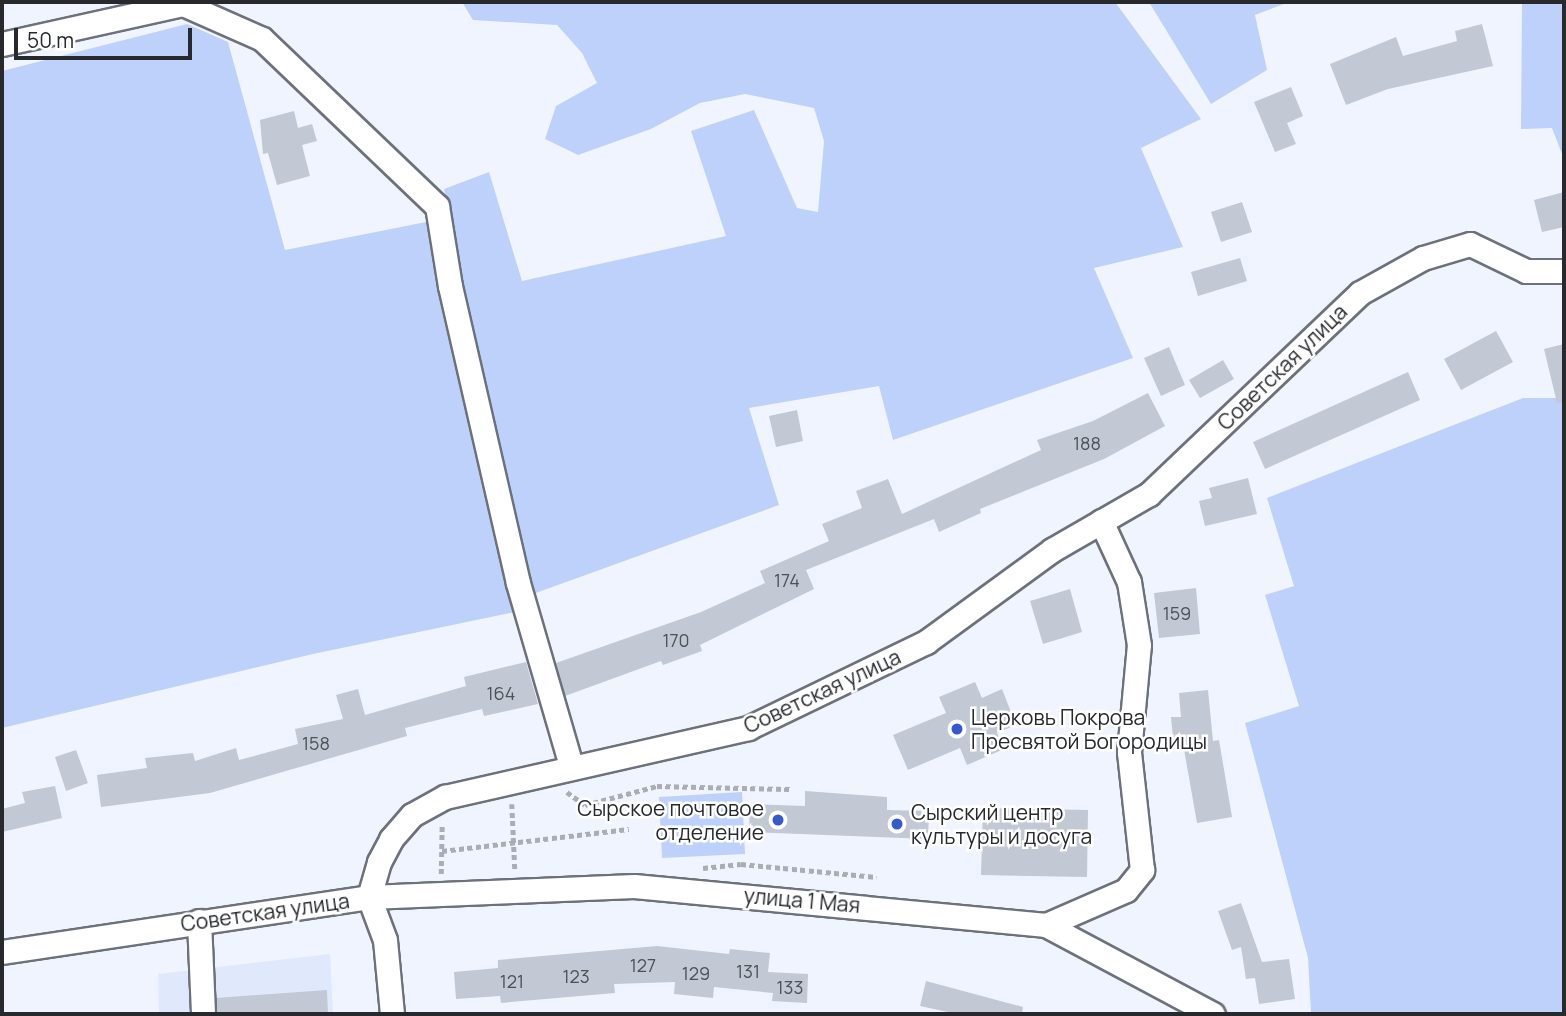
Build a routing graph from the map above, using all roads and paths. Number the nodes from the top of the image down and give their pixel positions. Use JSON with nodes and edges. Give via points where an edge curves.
{"nodes":[{"id":1,"x":2,"y":44,"type":"edge"},
{"id":2,"x":1564,"y":271,"type":"edge"},
{"id":3,"x":1101,"y":521,"type":"junction"},
{"id":4,"x":571,"y":766,"type":"junction"},
{"id":5,"x":791,"y":789,"type":"dead end"},
{"id":6,"x":552,"y":793,"type":"dead end"},
{"id":7,"x":525,"y":800,"type":"dead end"},
{"id":8,"x":512,"y":803,"type":"junction"},
{"id":9,"x":500,"y":807,"type":"dead end"},
{"id":10,"x":454,"y":819,"type":"dead end"},
{"id":11,"x":443,"y":822,"type":"junction"},
{"id":12,"x":435,"y":824,"type":"dead end"},
{"id":13,"x":629,"y":830,"type":"dead end"},
{"id":14,"x":514,"y":843,"type":"junction"},
{"id":15,"x":442,"y":850,"type":"junction"},
{"id":16,"x":688,"y":869,"type":"dead end"},
{"id":17,"x":527,"y":873,"type":"dead end"},
{"id":18,"x":503,"y":874,"type":"dead end"},
{"id":19,"x":516,"y":874,"type":"junction"},
{"id":20,"x":454,"y":876,"type":"dead end"},
{"id":21,"x":441,"y":877,"type":"junction"},
{"id":22,"x":876,"y":877,"type":"dead end"},
{"id":23,"x":428,"y":878,"type":"dead end"},
{"id":24,"x":369,"y":897,"type":"junction"},
{"id":25,"x":199,"y":921,"type":"junction"},
{"id":26,"x":1046,"y":925,"type":"junction"},
{"id":27,"x":2,"y":952,"type":"edge"},
{"id":28,"x":203,"y":1014,"type":"edge"},
{"id":29,"x":392,"y":1014,"type":"edge"},
{"id":30,"x":1213,"y":1014,"type":"edge"}],
"edges":[{"from":1,"to":4,"type":"street","via":[[183,5],[262,39],[437,206],[450,286],[518,583]]},
{"from":2,"to":3,"type":"street","name":"Советская улица","via":[[1526,271],[1470,244],[1423,258],[1360,293],[1149,494]]},
{"from":3,"to":4,"type":"street","name":"Советская улица","via":[[1052,550],[926,642],[760,723]]},
{"from":3,"to":26,"type":"street","via":[[1129,582],[1139,645],[1129,752],[1142,870],[1126,890]]},
{"from":4,"to":24,"type":"street","name":"Советская улица","via":[[444,797],[412,815],[379,862]]},
{"from":5,"to":6,"type":"path","via":[[657,786],[585,805],[565,790]]},
{"from":7,"to":8,"type":"path"},
{"from":8,"to":9,"type":"path"},
{"from":8,"to":14,"type":"path"},
{"from":10,"to":11,"type":"path"},
{"from":11,"to":12,"type":"path"},
{"from":11,"to":15,"type":"path"},
{"from":13,"to":14,"type":"path"},
{"from":14,"to":15,"type":"path"},
{"from":14,"to":19,"type":"path"},
{"from":15,"to":21,"type":"path"},
{"from":16,"to":22,"type":"path","via":[[741,864]]},
{"from":17,"to":19,"type":"path"},
{"from":18,"to":19,"type":"path"},
{"from":20,"to":21,"type":"path"},
{"from":21,"to":23,"type":"path"},
{"from":24,"to":25,"type":"street","name":"Советская улица"},
{"from":24,"to":26,"type":"street","name":"улица 1 Мая","via":[[634,886]]},
{"from":24,"to":29,"type":"street","via":[[385,940]]},
{"from":25,"to":27,"type":"street","name":"Советская улица"},
{"from":25,"to":28,"type":"street"},
{"from":26,"to":30,"type":"street","name":"улица 1 Мая"}]}
